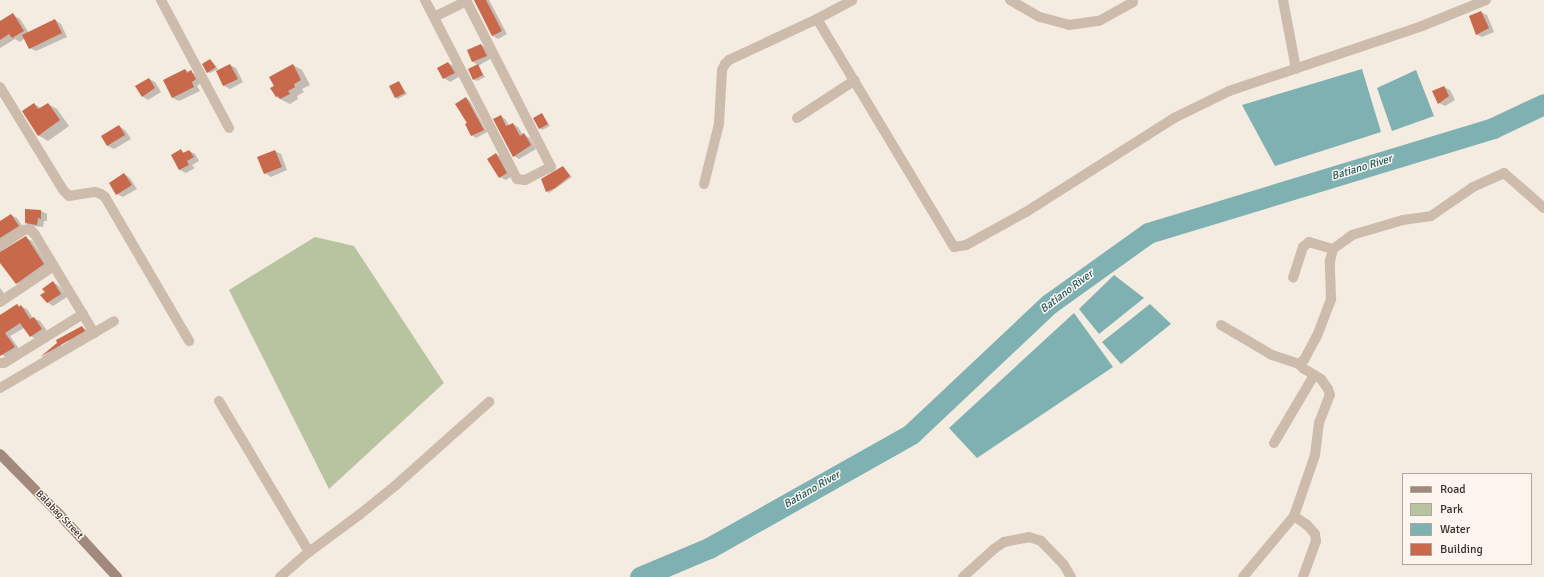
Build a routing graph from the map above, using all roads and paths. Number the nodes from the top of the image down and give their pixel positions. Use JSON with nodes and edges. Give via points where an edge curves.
{"nodes":[{"id":1,"x":162,"y":0,"type":"edge"},
{"id":2,"x":425,"y":0,"type":"edge"},
{"id":3,"x":466,"y":0,"type":"edge"},
{"id":4,"x":852,"y":0,"type":"edge"},
{"id":5,"x":1010,"y":0,"type":"edge"},
{"id":6,"x":1282,"y":0,"type":"edge"},
{"id":7,"x":1486,"y":0,"type":"edge"},
{"id":8,"x":1133,"y":2,"type":"dead end"},
{"id":9,"x":434,"y":17,"type":"junction"},
{"id":10,"x":817,"y":19,"type":"junction"},
{"id":11,"x":1296,"y":69,"type":"junction"},
{"id":12,"x":855,"y":80,"type":"junction"},
{"id":13,"x":0,"y":87,"type":"edge"},
{"id":14,"x":797,"y":118,"type":"dead end"},
{"id":15,"x":229,"y":128,"type":"dead end"},
{"id":16,"x":704,"y":184,"type":"dead end"},
{"id":17,"x":1544,"y":208,"type":"edge"},
{"id":18,"x":0,"y":246,"type":"edge"},
{"id":19,"x":1334,"y":249,"type":"junction"},
{"id":20,"x":54,"y":266,"type":"junction"},
{"id":21,"x":1293,"y":277,"type":"dead end"},
{"id":22,"x":0,"y":302,"type":"edge"},
{"id":23,"x":83,"y":314,"type":"junction"},
{"id":24,"x":114,"y":321,"type":"dead end"},
{"id":25,"x":1221,"y":325,"type":"dead end"},
{"id":26,"x":94,"y":332,"type":"junction"},
{"id":27,"x":189,"y":341,"type":"dead end"},
{"id":28,"x":0,"y":363,"type":"edge"},
{"id":29,"x":1299,"y":364,"type":"junction"},
{"id":30,"x":1314,"y":375,"type":"junction"},
{"id":31,"x":0,"y":388,"type":"edge"},
{"id":32,"x":219,"y":401,"type":"dead end"},
{"id":33,"x":489,"y":402,"type":"dead end"},
{"id":34,"x":1274,"y":443,"type":"dead end"},
{"id":35,"x":0,"y":454,"type":"edge"},
{"id":36,"x":1294,"y":516,"type":"junction"},
{"id":37,"x":309,"y":552,"type":"junction"},
{"id":38,"x":1248,"y":575,"type":"edge"},
{"id":39,"x":117,"y":577,"type":"edge"},
{"id":40,"x":280,"y":577,"type":"edge"},
{"id":41,"x":963,"y":577,"type":"edge"},
{"id":42,"x":1071,"y":577,"type":"edge"},
{"id":43,"x":1303,"y":577,"type":"edge"}],
"edges":[{"from":1,"to":15,"type":"street"},
{"from":2,"to":9,"type":"street"},
{"from":3,"to":9,"type":"street"},
{"from":3,"to":9,"type":"street","via":[[551,167],[525,180],[517,179]]},
{"from":4,"to":10,"type":"street"},
{"from":5,"to":8,"type":"street","via":[[1040,17],[1069,25],[1099,21]]},
{"from":6,"to":11,"type":"street"},
{"from":7,"to":11,"type":"street","via":[[1422,26]]},
{"from":10,"to":12,"type":"street"},
{"from":10,"to":16,"type":"street","via":[[725,64],[722,70],[719,124]]},
{"from":11,"to":12,"type":"street","via":[[1229,90],[1174,118],[1026,212],[966,245],[954,247]]},
{"from":12,"to":14,"type":"street"},
{"from":13,"to":27,"type":"street","via":[[63,190],[69,196],[95,192],[105,197]]},
{"from":17,"to":19,"type":"street","via":[[1504,173],[1473,187],[1431,216],[1403,220],[1352,235]]},
{"from":18,"to":20,"type":"street","via":[[24,230],[29,230],[34,233]]},
{"from":19,"to":21,"type":"street","via":[[1309,242],[1303,247]]},
{"from":19,"to":29,"type":"street","via":[[1330,261],[1331,299],[1317,336],[1304,360]]},
{"from":20,"to":22,"type":"street"},
{"from":20,"to":23,"type":"street"},
{"from":23,"to":26,"type":"street"},
{"from":23,"to":28,"type":"street","via":[[4,363]]},
{"from":24,"to":26,"type":"street"},
{"from":25,"to":29,"type":"street","via":[[1272,355]]},
{"from":26,"to":31,"type":"street"},
{"from":29,"to":30,"type":"street"},
{"from":30,"to":34,"type":"street"},
{"from":30,"to":36,"type":"street","via":[[1324,384],[1330,395],[1319,423],[1315,455]]},
{"from":32,"to":37,"type":"street"},
{"from":33,"to":37,"type":"street","via":[[396,485]]},
{"from":35,"to":39,"type":"street","name":"Balabag Street"},
{"from":36,"to":38,"type":"street"},
{"from":36,"to":43,"type":"street","via":[[1315,534],[1316,541]]},
{"from":37,"to":40,"type":"street"},
{"from":41,"to":42,"type":"street","via":[[1004,542],[1029,537],[1041,541],[1064,565]]}]}
